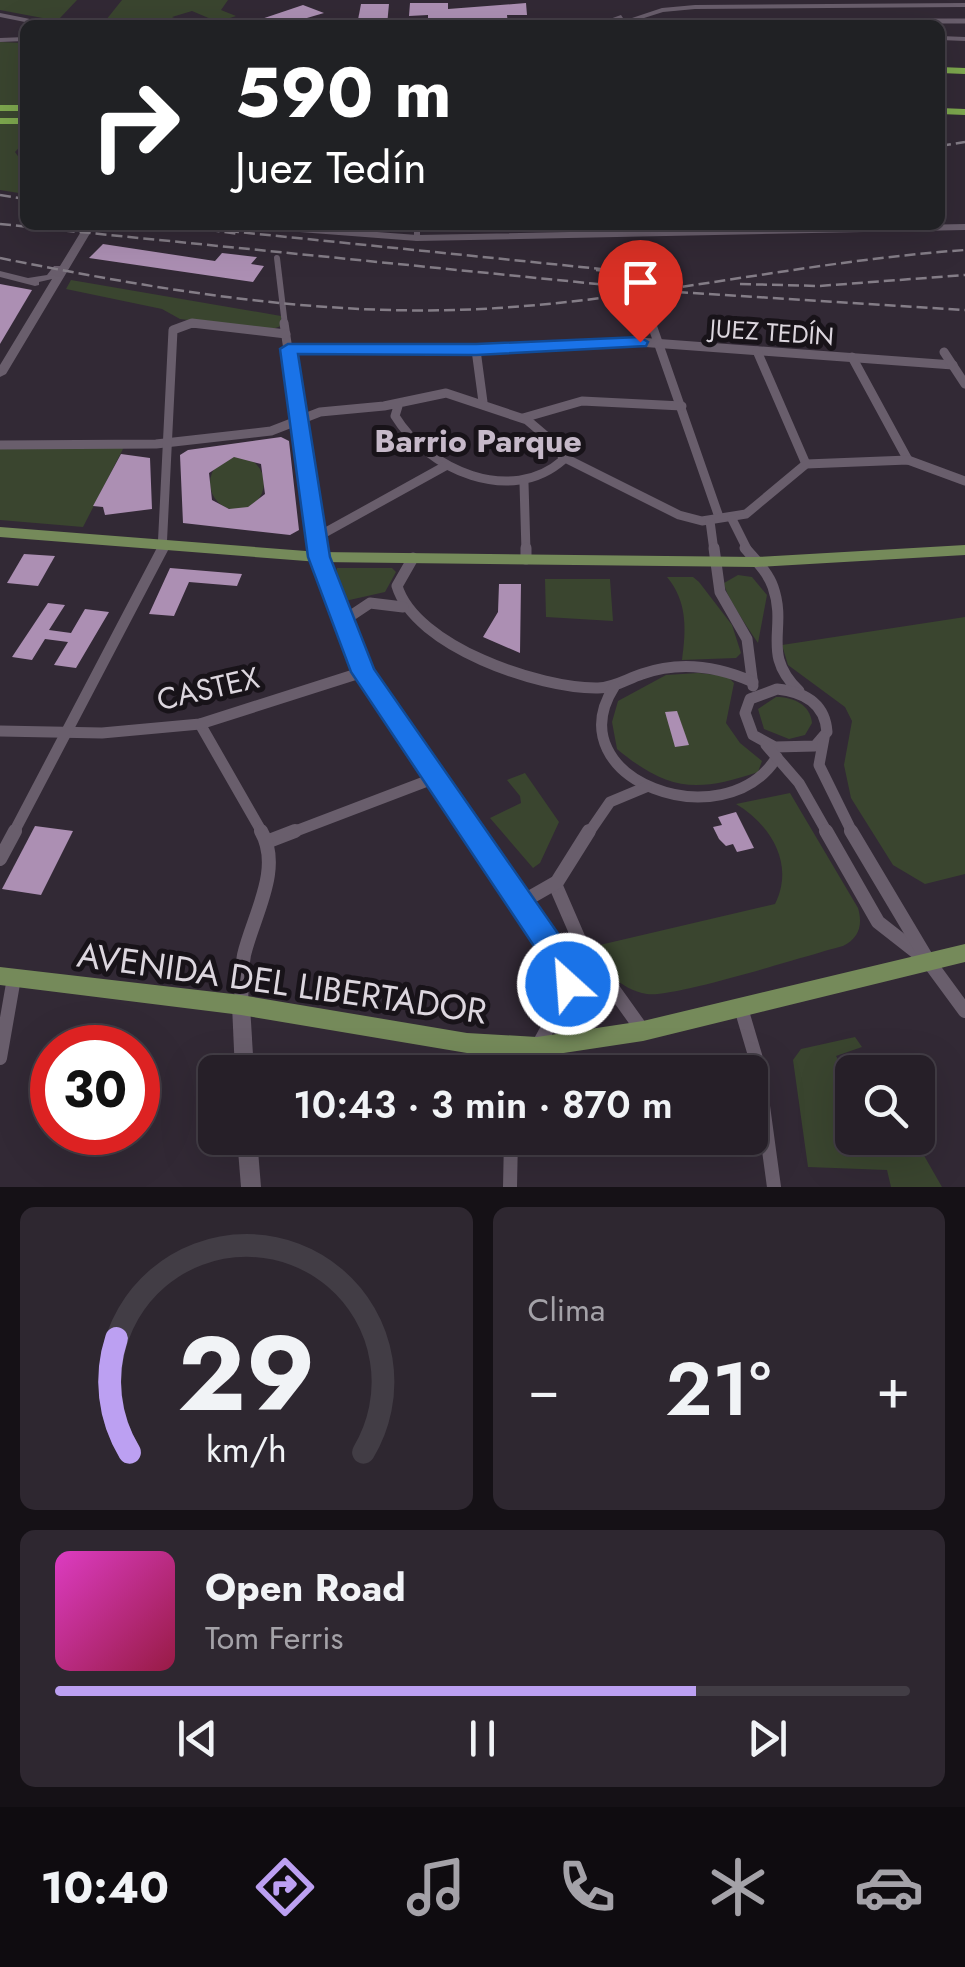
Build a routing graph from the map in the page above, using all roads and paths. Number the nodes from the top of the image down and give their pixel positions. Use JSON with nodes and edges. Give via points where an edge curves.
{"nodes":[{"id":1,"x":766,"y":5,"type":"junction"},
{"id":2,"x":965,"y":5,"type":"edge"},
{"id":3,"x":0,"y":15,"type":"edge"},
{"id":4,"x":25,"y":20,"type":"edge"},
{"id":5,"x":615,"y":20,"type":"edge"},
{"id":6,"x":636,"y":20,"type":"edge"},
{"id":7,"x":773,"y":20,"type":"edge"},
{"id":8,"x":84,"y":230,"type":"edge"},
{"id":9,"x":84,"y":230,"type":"edge"},
{"id":10,"x":313,"y":230,"type":"edge"},
{"id":11,"x":417,"y":230,"type":"edge"},
{"id":12,"x":816,"y":230,"type":"edge"},
{"id":13,"x":418,"y":238,"type":"junction"},
{"id":14,"x":277,"y":258,"type":"dead end"},
{"id":15,"x":0,"y":274,"type":"edge"},
{"id":16,"x":29,"y":280,"type":"junction"},
{"id":17,"x":48,"y":292,"type":"junction"},
{"id":18,"x":652,"y":325,"type":"dead end"},
{"id":19,"x":286,"y":334,"type":"junction"},
{"id":20,"x":659,"y":344,"type":"junction"},
{"id":21,"x":288,"y":349,"type":"junction"},
{"id":22,"x":476,"y":350,"type":"junction"},
{"id":23,"x":757,"y":350,"type":"junction"},
{"id":24,"x":944,"y":352,"type":"dead end"},
{"id":25,"x":852,"y":357,"type":"junction"},
{"id":26,"x":954,"y":365,"type":"junction"},
{"id":27,"x":0,"y":374,"type":"edge"},
{"id":28,"x":965,"y":384,"type":"edge"},
{"id":29,"x":483,"y":402,"type":"junction"},
{"id":30,"x":399,"y":403,"type":"junction"},
{"id":31,"x":682,"y":406,"type":"junction"},
{"id":32,"x":523,"y":418,"type":"junction"},
{"id":33,"x":296,"y":422,"type":"junction"},
{"id":34,"x":168,"y":443,"type":"junction"},
{"id":35,"x":0,"y":445,"type":"edge"},
{"id":36,"x":564,"y":457,"type":"junction"},
{"id":37,"x":908,"y":460,"type":"junction"},
{"id":38,"x":806,"y":464,"type":"junction"},
{"id":39,"x":447,"y":465,"type":"junction"},
{"id":40,"x":965,"y":481,"type":"edge"},
{"id":41,"x":524,"y":483,"type":"junction"},
{"id":42,"x":715,"y":519,"type":"junction"},
{"id":43,"x":732,"y":519,"type":"junction"},
{"id":44,"x":0,"y":532,"type":"edge"},
{"id":45,"x":317,"y":536,"type":"junction"},
{"id":46,"x":166,"y":545,"type":"junction"},
{"id":47,"x":965,"y":550,"type":"edge"},
{"id":48,"x":319,"y":557,"type":"junction"},
{"id":49,"x":413,"y":558,"type":"junction"},
{"id":50,"x":526,"y":560,"type":"junction"},
{"id":51,"x":719,"y":562,"type":"junction"},
{"id":52,"x":756,"y":562,"type":"junction"},
{"id":53,"x":404,"y":608,"type":"junction"},
{"id":54,"x":343,"y":621,"type":"junction"},
{"id":55,"x":363,"y":672,"type":"junction"},
{"id":56,"x":754,"y":682,"type":"junction"},
{"id":57,"x":615,"y":687,"type":"junction"},
{"id":58,"x":806,"y":695,"type":"junction"},
{"id":59,"x":750,"y":699,"type":"junction"},
{"id":60,"x":200,"y":724,"type":"junction"},
{"id":61,"x":0,"y":732,"type":"edge"},
{"id":62,"x":70,"y":733,"type":"junction"},
{"id":63,"x":824,"y":738,"type":"junction"},
{"id":64,"x":766,"y":746,"type":"junction"},
{"id":65,"x":777,"y":757,"type":"junction"},
{"id":66,"x":434,"y":778,"type":"junction"},
{"id":67,"x":646,"y":787,"type":"junction"},
{"id":68,"x":269,"y":841,"type":"junction"},
{"id":69,"x":0,"y":860,"type":"edge"},
{"id":70,"x":555,"y":884,"type":"junction"},
{"id":71,"x":522,"y":902,"type":"junction"},
{"id":72,"x":965,"y":952,"type":"edge"},
{"id":73,"x":929,"y":962,"type":"junction"},
{"id":74,"x":7,"y":977,"type":"edge"},
{"id":75,"x":242,"y":1005,"type":"junction"},
{"id":76,"x":741,"y":1008,"type":"junction"},
{"id":77,"x":965,"y":1011,"type":"edge"},
{"id":78,"x":643,"y":1030,"type":"junction"},
{"id":79,"x":538,"y":1048,"type":"junction"},
{"id":80,"x":243,"y":1055,"type":"edge"},
{"id":81,"x":534,"y":1055,"type":"edge"},
{"id":82,"x":0,"y":1058,"type":"edge"},
{"id":83,"x":249,"y":1155,"type":"edge"},
{"id":84,"x":510,"y":1155,"type":"edge"},
{"id":85,"x":250,"y":1187,"type":"edge"},
{"id":86,"x":510,"y":1187,"type":"edge"},
{"id":87,"x":774,"y":1187,"type":"edge"}],
"edges":[{"from":1,"to":2,"type":"street"},
{"from":1,"to":5,"type":"street","via":[[672,5]]},
{"from":1,"to":6,"type":"main road","via":[[679,8]]},
{"from":1,"to":7,"type":"street"},
{"from":3,"to":4,"type":"street"},
{"from":8,"to":16,"type":"street","via":[[53,275]]},
{"from":9,"to":17,"type":"street"},
{"from":10,"to":13,"type":"street"},
{"from":11,"to":13,"type":"street"},
{"from":12,"to":13,"type":"street"},
{"from":14,"to":19,"type":"street"},
{"from":15,"to":16,"type":"street"},
{"from":16,"to":17,"type":"street"},
{"from":17,"to":27,"type":"street"},
{"from":18,"to":20,"type":"street"},
{"from":19,"to":21,"type":"street"},
{"from":19,"to":34,"type":"street","via":[[192,323],[173,330]]},
{"from":20,"to":22,"type":"street","name":"JUEZ TEDÍN"},
{"from":20,"to":23,"type":"street","name":"JUEZ TEDÍN"},
{"from":20,"to":31,"type":"street"},
{"from":21,"to":22,"type":"street","name":"JUEZ TEDÍN"},
{"from":21,"to":33,"type":"street"},
{"from":22,"to":29,"type":"street"},
{"from":23,"to":25,"type":"street","name":"JUEZ TEDÍN"},
{"from":23,"to":38,"type":"street"},
{"from":24,"to":26,"type":"street"},
{"from":25,"to":26,"type":"street","name":"JUEZ TEDÍN"},
{"from":25,"to":37,"type":"street"},
{"from":26,"to":28,"type":"street"},
{"from":29,"to":30,"type":"street","via":[[436,393]]},
{"from":29,"to":32,"type":"street"},
{"from":30,"to":33,"type":"street","via":[[324,411]]},
{"from":30,"to":39,"type":"street","via":[[400,426]]},
{"from":31,"to":32,"type":"street","via":[[596,397]]},
{"from":31,"to":42,"type":"street"},
{"from":32,"to":36,"type":"street"},
{"from":33,"to":34,"type":"street"},
{"from":33,"to":45,"type":"street"},
{"from":34,"to":35,"type":"street"},
{"from":34,"to":46,"type":"street"},
{"from":36,"to":41,"type":"street","via":[[548,475]]},
{"from":36,"to":42,"type":"street","via":[[679,515]]},
{"from":37,"to":38,"type":"street"},
{"from":37,"to":40,"type":"street"},
{"from":38,"to":43,"type":"street"},
{"from":39,"to":41,"type":"street"},
{"from":39,"to":45,"type":"street"},
{"from":41,"to":50,"type":"street"},
{"from":42,"to":43,"type":"street"},
{"from":42,"to":51,"type":"street"},
{"from":43,"to":52,"type":"street","via":[[736,538]]},
{"from":44,"to":46,"type":"main road"},
{"from":45,"to":48,"type":"street"},
{"from":46,"to":48,"type":"main road"},
{"from":46,"to":62,"type":"street"},
{"from":47,"to":52,"type":"main road"},
{"from":48,"to":49,"type":"main road"},
{"from":48,"to":54,"type":"street"},
{"from":49,"to":50,"type":"main road"},
{"from":49,"to":53,"type":"street","via":[[398,586]]},
{"from":50,"to":51,"type":"main road"},
{"from":51,"to":52,"type":"main road"},
{"from":51,"to":56,"type":"street","via":[[720,592],[748,639]]},
{"from":52,"to":58,"type":"street","via":[[772,587],[778,667]]},
{"from":53,"to":54,"type":"street","via":[[370,603]]},
{"from":53,"to":57,"type":"street","via":[[455,646],[508,669]]},
{"from":54,"to":55,"type":"street"},
{"from":55,"to":60,"type":"street","name":"CASTEX"},
{"from":55,"to":66,"type":"street"},
{"from":56,"to":57,"type":"street","via":[[687,667],[650,672]]},
{"from":56,"to":59,"type":"street"},
{"from":57,"to":67,"type":"street","via":[[600,714],[602,733],[618,762]]},
{"from":58,"to":59,"type":"street","via":[[777,688]]},
{"from":58,"to":63,"type":"street","via":[[826,716]]},
{"from":59,"to":64,"type":"street","via":[[746,722]]},
{"from":60,"to":62,"type":"street","name":"CASTEX"},
{"from":60,"to":68,"type":"street"},
{"from":61,"to":62,"type":"street","name":"CASTEX"},
{"from":62,"to":69,"type":"street"},
{"from":63,"to":64,"type":"street","via":[[800,751]]},
{"from":63,"to":73,"type":"street","via":[[819,765],[828,789]]},
{"from":64,"to":65,"type":"street"},
{"from":65,"to":67,"type":"street","via":[[760,780],[728,792],[677,795]]},
{"from":65,"to":73,"type":"street","via":[[799,782],[878,922]]},
{"from":66,"to":68,"type":"street"},
{"from":66,"to":71,"type":"street"},
{"from":67,"to":70,"type":"street","via":[[602,809]]},
{"from":68,"to":75,"type":"street","via":[[268,874],[242,959]]},
{"from":70,"to":71,"type":"street"},
{"from":70,"to":78,"type":"street","via":[[579,947]]},
{"from":71,"to":79,"type":"street","via":[[568,984]]},
{"from":72,"to":73,"type":"main road","name":"AVENIDA DEL LIBERTADOR"},
{"from":73,"to":76,"type":"main road","name":"AVENIDA DEL LIBERTADOR"},
{"from":73,"to":77,"type":"street"},
{"from":74,"to":75,"type":"main road","name":"AVENIDA DEL LIBERTADOR"},
{"from":74,"to":82,"type":"street"},
{"from":75,"to":79,"type":"main road","name":"AVENIDA DEL LIBERTADOR","via":[[468,1043]]},
{"from":75,"to":80,"type":"street"},
{"from":76,"to":78,"type":"main road","name":"AVENIDA DEL LIBERTADOR"},
{"from":76,"to":87,"type":"street"},
{"from":78,"to":79,"type":"main road","name":"AVENIDA DEL LIBERTADOR"},
{"from":79,"to":81,"type":"street"},
{"from":83,"to":85,"type":"street"},
{"from":84,"to":86,"type":"street"}]}
